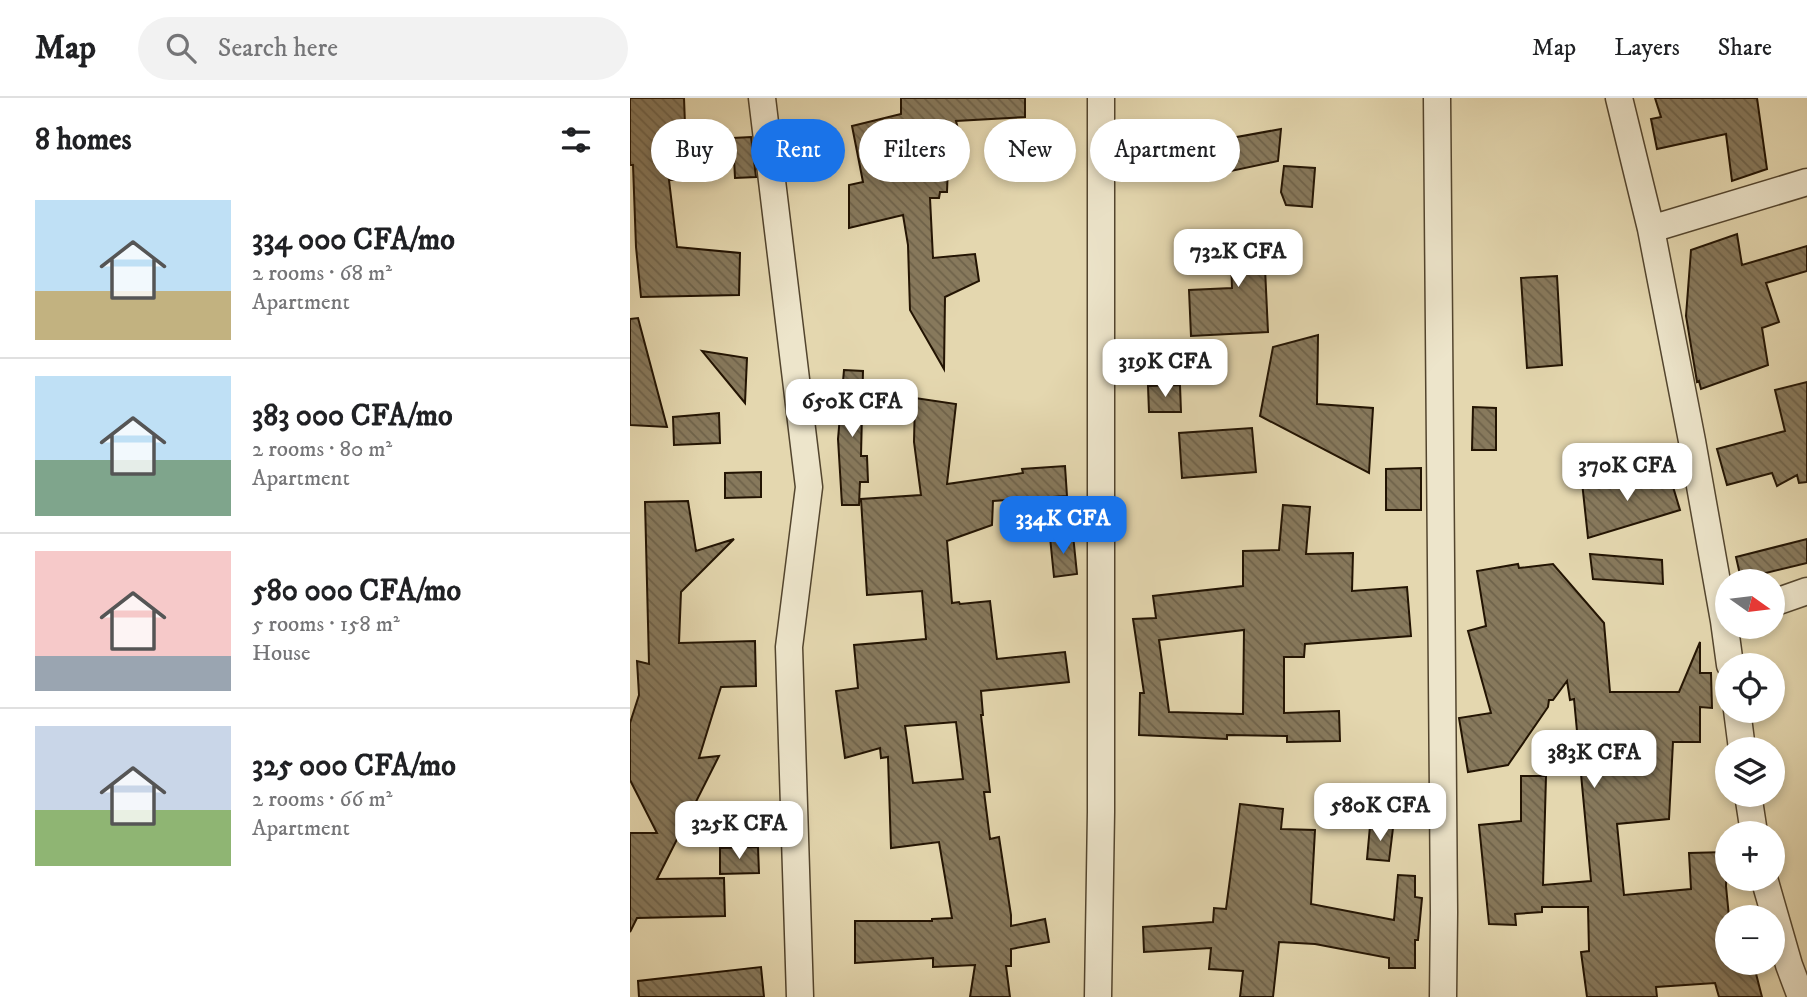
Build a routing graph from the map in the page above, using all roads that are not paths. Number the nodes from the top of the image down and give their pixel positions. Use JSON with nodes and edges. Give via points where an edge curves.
{"nodes":[{"id":1,"x":762,"y":98,"type":"edge"},
{"id":2,"x":1101,"y":98,"type":"edge"},
{"id":3,"x":1437,"y":98,"type":"edge"},
{"id":4,"x":1619,"y":98,"type":"edge"},
{"id":5,"x":1807,"y":182,"type":"edge"},
{"id":6,"x":1651,"y":229,"type":"junction"},
{"id":7,"x":1716,"y":569,"type":"edge"},
{"id":8,"x":1807,"y":591,"type":"edge"},
{"id":9,"x":1785,"y":599,"type":"edge"},
{"id":10,"x":1768,"y":891,"type":"edge"},
{"id":11,"x":800,"y":997,"type":"edge"},
{"id":12,"x":1098,"y":997,"type":"edge"},
{"id":13,"x":1443,"y":997,"type":"edge"},
{"id":14,"x":1801,"y":997,"type":"edge"}],
"edges":[{"from":1,"to":11,"type":"street","via":[[809,487],[789,647]]},
{"from":2,"to":12,"type":"street"},
{"from":3,"to":13,"type":"street"},
{"from":4,"to":6,"type":"street"},
{"from":5,"to":6,"type":"street"},
{"from":6,"to":7,"type":"street"},
{"from":8,"to":9,"type":"street"},
{"from":10,"to":14,"type":"street"}]}
